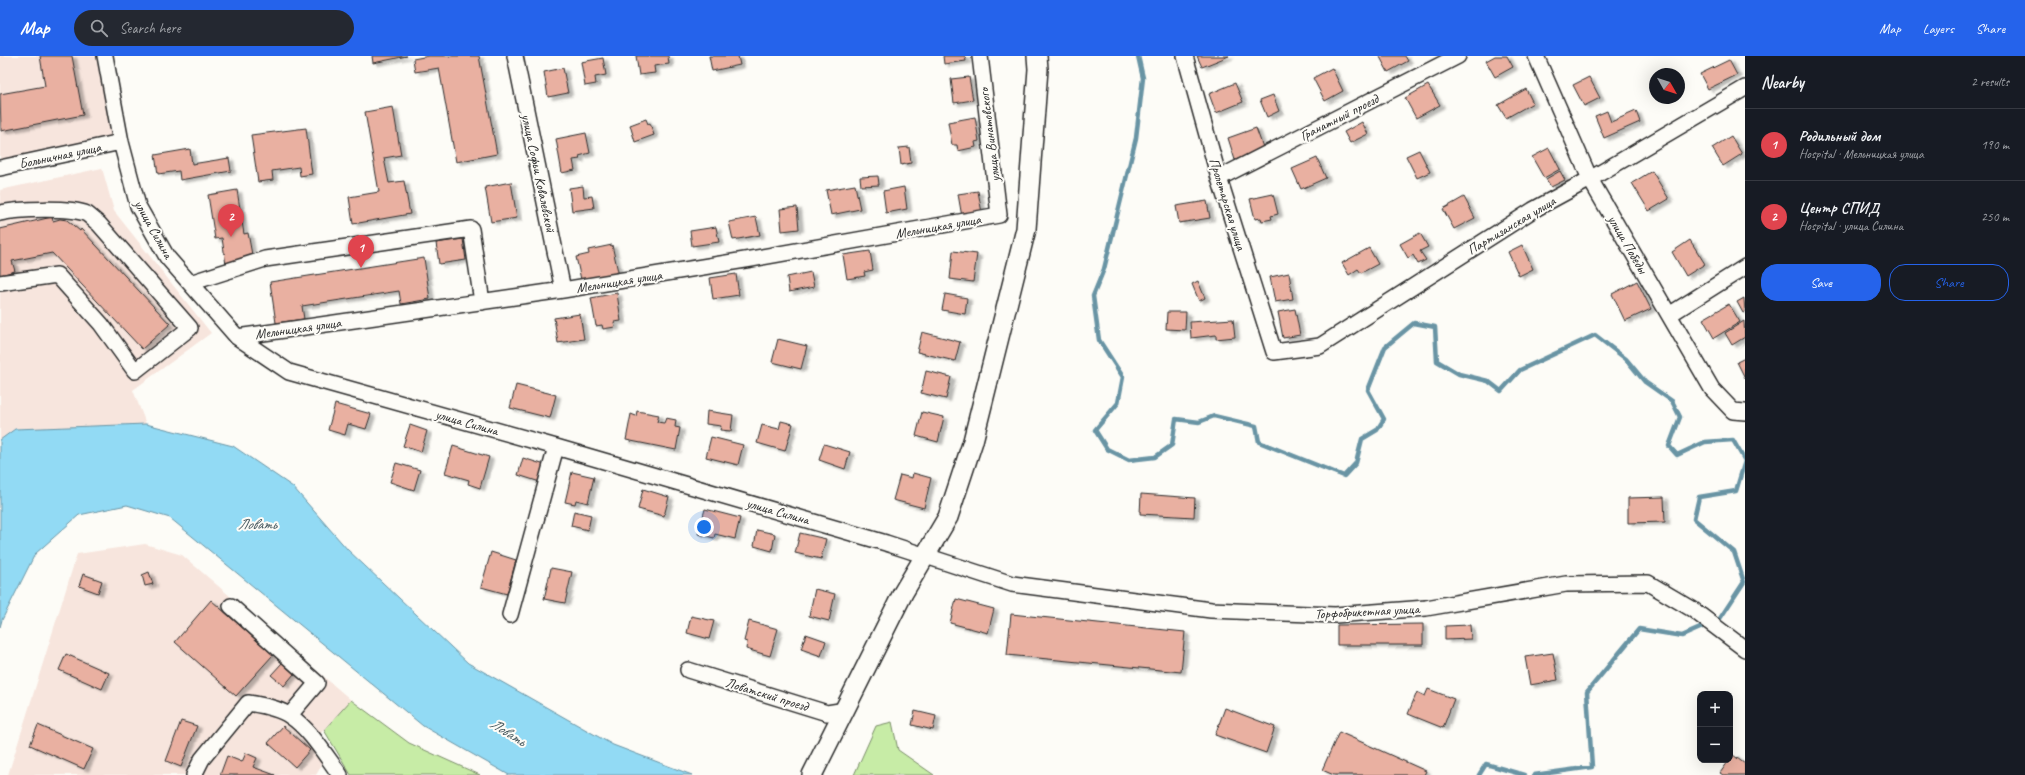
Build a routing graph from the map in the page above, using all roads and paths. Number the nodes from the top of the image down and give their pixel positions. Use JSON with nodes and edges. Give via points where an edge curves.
{"nodes":[{"id":1,"x":105,"y":56,"type":"edge"},
{"id":2,"x":515,"y":56,"type":"edge"},
{"id":3,"x":980,"y":56,"type":"edge"},
{"id":4,"x":1037,"y":56,"type":"edge"},
{"id":5,"x":1185,"y":56,"type":"edge"},
{"id":6,"x":1458,"y":56,"type":"edge"},
{"id":7,"x":1536,"y":56,"type":"edge"},
{"id":8,"x":1745,"y":88,"type":"edge"},
{"id":9,"x":121,"y":142,"type":"junction"},
{"id":10,"x":0,"y":168,"type":"edge"},
{"id":11,"x":1219,"y":178,"type":"junction"},
{"id":12,"x":1590,"y":179,"type":"junction"},
{"id":13,"x":0,"y":213,"type":"edge"},
{"id":14,"x":999,"y":214,"type":"joint"},
{"id":15,"x":1745,"y":267,"type":"edge"},
{"id":16,"x":0,"y":283,"type":"edge"},
{"id":17,"x":190,"y":283,"type":"junction"},
{"id":18,"x":563,"y":290,"type":"junction"},
{"id":19,"x":482,"y":302,"type":"junction"},
{"id":20,"x":1669,"y":315,"type":"junction"},
{"id":21,"x":237,"y":337,"type":"junction"},
{"id":22,"x":1274,"y":352,"type":"joint"},
{"id":23,"x":1745,"y":412,"type":"edge"},
{"id":24,"x":556,"y":446,"type":"junction"},
{"id":25,"x":925,"y":556,"type":"junction"},
{"id":26,"x":231,"y":606,"type":"dead end"},
{"id":27,"x":510,"y":615,"type":"dead end"},
{"id":28,"x":1745,"y":649,"type":"edge"},
{"id":29,"x":688,"y":670,"type":"dead end"},
{"id":30,"x":846,"y":710,"type":"junction"},
{"id":31,"x":290,"y":715,"type":"junction"},
{"id":32,"x":194,"y":775,"type":"edge"},
{"id":33,"x":340,"y":775,"type":"edge"},
{"id":34,"x":812,"y":775,"type":"edge"}],
"edges":[{"from":1,"to":9,"type":"street","name":"улица Силина"},
{"from":2,"to":18,"type":"street","name":"улица Софьи Ковалевской"},
{"from":3,"to":14,"type":"street","name":"улица Винатовского"},
{"from":4,"to":25,"type":"main road","via":[[1026,229],[973,441],[948,517]]},
{"from":5,"to":11,"type":"street","name":"Пролетарская улица"},
{"from":6,"to":11,"type":"street","name":"Гранатный проезд"},
{"from":7,"to":12,"type":"street","name":"улица Победы"},
{"from":8,"to":12,"type":"street","name":"Партизанская улица"},
{"from":9,"to":10,"type":"street","name":"Больничная улица"},
{"from":9,"to":17,"type":"street","name":"улица Силина","via":[[138,206],[167,257]]},
{"from":11,"to":22,"type":"street","name":"Пролетарская улица"},
{"from":12,"to":20,"type":"street","name":"улица Победы"},
{"from":12,"to":22,"type":"street","name":"Партизанская улица","via":[[1533,210],[1320,346]]},
{"from":13,"to":16,"type":"street","via":[[12,210],[69,210],[87,215],[99,224],[190,328],[135,371],[101,324],[57,275]]},
{"from":14,"to":18,"type":"street","name":"Мельницкая улица"},
{"from":15,"to":20,"type":"street"},
{"from":17,"to":19,"type":"street","via":[[265,259],[471,229]]},
{"from":17,"to":21,"type":"street","name":"улица Силина"},
{"from":18,"to":19,"type":"street","name":"Мельницкая улица"},
{"from":19,"to":21,"type":"street","name":"Мельницкая улица"},
{"from":20,"to":23,"type":"street","name":"улица Победы","via":[[1712,389],[1733,411]]},
{"from":21,"to":24,"type":"street","name":"улица Силина","via":[[289,372]]},
{"from":24,"to":25,"type":"street","name":"улица Силина"},
{"from":24,"to":27,"type":"street"},
{"from":25,"to":28,"type":"street","name":"Торфобрикетная улица","via":[[1012,584],[1211,610],[1335,615],[1426,608],[1566,584],[1648,583],[1692,609]]},
{"from":25,"to":30,"type":"main road","via":[[903,593]]},
{"from":26,"to":31,"type":"street","via":[[317,683]]},
{"from":29,"to":30,"type":"street","name":"Ловатский проезд","via":[[827,713]]},
{"from":30,"to":34,"type":"main road"},
{"from":31,"to":32,"type":"street","via":[[248,703],[202,759]]},
{"from":31,"to":33,"type":"street","via":[[315,740]]}]}
